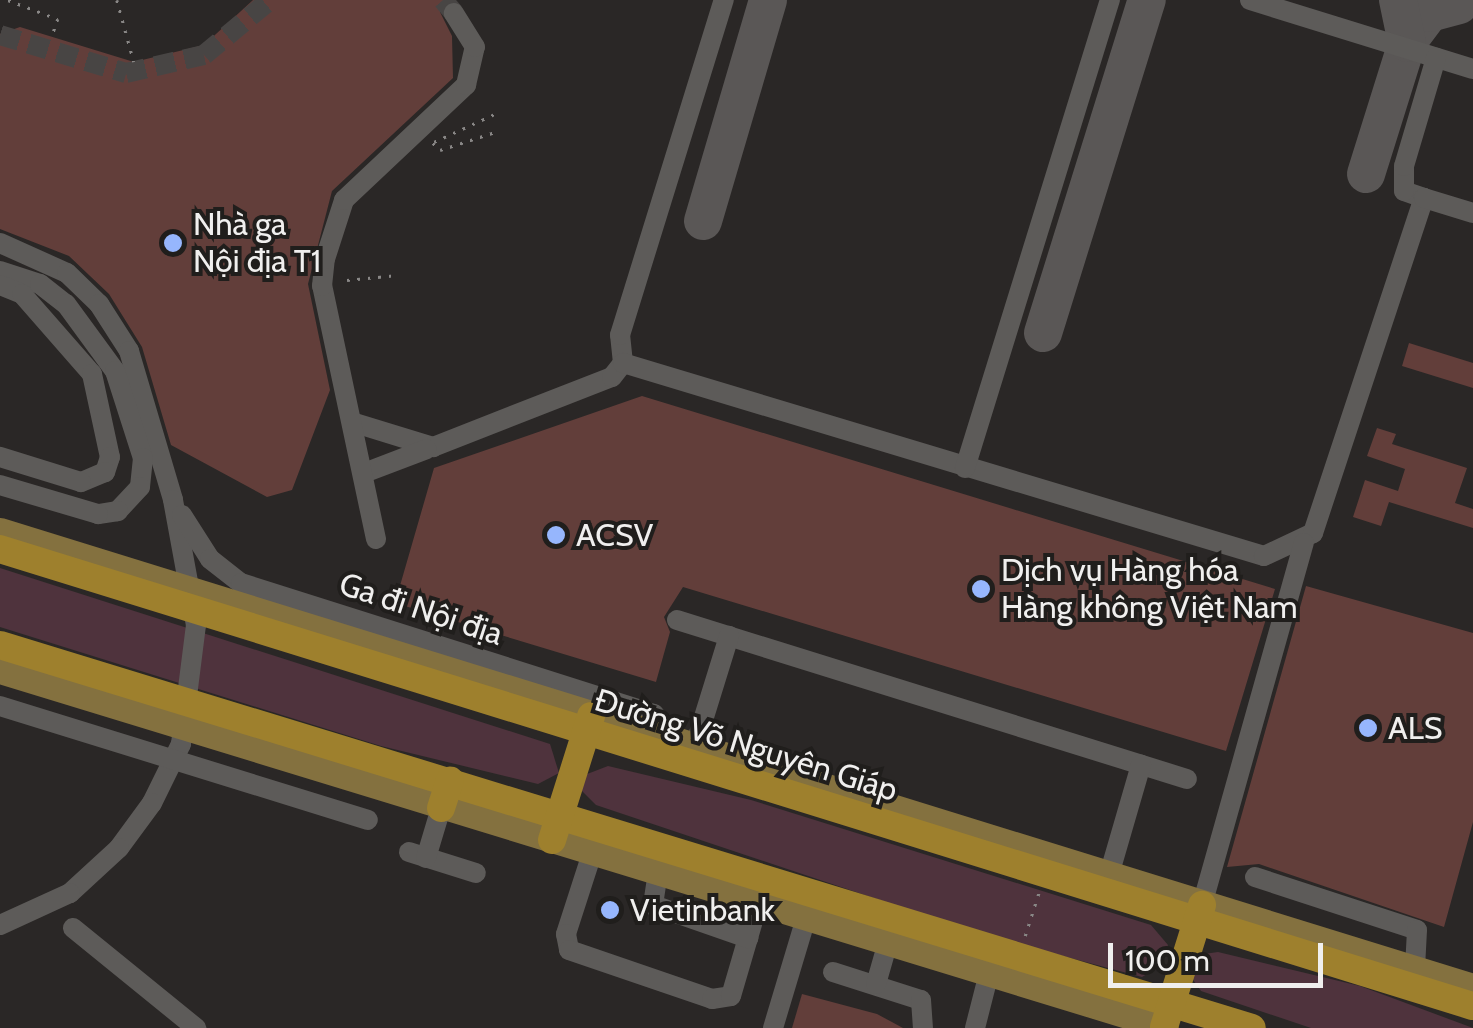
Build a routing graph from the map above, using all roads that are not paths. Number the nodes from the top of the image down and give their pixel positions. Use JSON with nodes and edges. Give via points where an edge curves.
{"nodes":[{"id":1,"x":724,"y":0,"type":"edge"},
{"id":2,"x":1110,"y":0,"type":"edge"},
{"id":3,"x":1250,"y":0,"type":"edge"},
{"id":4,"x":454,"y":12,"type":"tunnel mouth"},
{"id":5,"x":1436,"y":58,"type":"junction"},
{"id":6,"x":1473,"y":69,"type":"edge"},
{"id":7,"x":1422,"y":204,"type":"junction"},
{"id":8,"x":1473,"y":213,"type":"edge"},
{"id":9,"x":1473,"y":227,"type":"edge"},
{"id":10,"x":0,"y":244,"type":"edge"},
{"id":11,"x":0,"y":271,"type":"edge"},
{"id":12,"x":0,"y":285,"type":"edge"},
{"id":13,"x":622,"y":363,"type":"junction"},
{"id":14,"x":354,"y":423,"type":"junction"},
{"id":15,"x":433,"y":447,"type":"junction"},
{"id":16,"x":0,"y":457,"type":"edge"},
{"id":17,"x":965,"y":468,"type":"junction"},
{"id":18,"x":364,"y":473,"type":"junction"},
{"id":19,"x":0,"y":485,"type":"edge"},
{"id":20,"x":173,"y":500,"type":"junction"},
{"id":21,"x":0,"y":530,"type":"edge"},
{"id":22,"x":376,"y":539,"type":"dead end"},
{"id":23,"x":1304,"y":543,"type":"junction"},
{"id":24,"x":0,"y":549,"type":"edge"},
{"id":25,"x":677,"y":620,"type":"dead end"},
{"id":26,"x":729,"y":636,"type":"junction"},
{"id":27,"x":0,"y":645,"type":"edge"},
{"id":28,"x":0,"y":671,"type":"edge"},
{"id":29,"x":424,"y":672,"type":"junction"},
{"id":30,"x":29,"y":680,"type":"junction"},
{"id":31,"x":9,"y":709,"type":"edge"},
{"id":32,"x":589,"y":724,"type":"junction"},
{"id":33,"x":686,"y":751,"type":"junction"},
{"id":34,"x":727,"y":758,"type":"junction"},
{"id":35,"x":1142,"y":764,"type":"junction"},
{"id":36,"x":1187,"y":778,"type":"dead end"},
{"id":37,"x":450,"y":780,"type":"junction"},
{"id":38,"x":759,"y":784,"type":"junction"},
{"id":39,"x":441,"y":808,"type":"junction"},
{"id":40,"x":368,"y":820,"type":"dead end"},
{"id":41,"x":556,"y":827,"type":"junction"},
{"id":42,"x":596,"y":840,"type":"junction"},
{"id":43,"x":660,"y":860,"type":"junction"},
{"id":44,"x":476,"y":874,"type":"dead end"},
{"id":45,"x":1109,"y":875,"type":"junction"},
{"id":46,"x":1255,"y":877,"type":"dead end"},
{"id":47,"x":761,"y":891,"type":"junction"},
{"id":48,"x":810,"y":906,"type":"junction"},
{"id":49,"x":1199,"y":914,"type":"junction"},
{"id":50,"x":0,"y":926,"type":"edge"},
{"id":51,"x":73,"y":928,"type":"dead end"},
{"id":52,"x":748,"y":938,"type":"junction"},
{"id":53,"x":888,"y":942,"type":"junction"},
{"id":54,"x":1416,"y":969,"type":"junction"},
{"id":55,"x":833,"y":972,"type":"dead end"},
{"id":56,"x":989,"y":972,"type":"junction"},
{"id":57,"x":876,"y":984,"type":"junction"},
{"id":58,"x":1473,"y":986,"type":"edge"},
{"id":59,"x":1473,"y":1006,"type":"edge"},
{"id":60,"x":1166,"y":1022,"type":"edge"},
{"id":61,"x":196,"y":1028,"type":"edge"},
{"id":62,"x":774,"y":1028,"type":"edge"},
{"id":63,"x":923,"y":1028,"type":"edge"},
{"id":64,"x":976,"y":1028,"type":"edge"},
{"id":65,"x":1252,"y":1028,"type":"edge"}],
"edges":[{"from":1,"to":13,"type":"street","via":[[620,335]]},
{"from":2,"to":17,"type":"street"},
{"from":3,"to":5,"type":"street"},
{"from":4,"to":14,"type":"street","via":[[475,47],[466,85],[344,200],[325,259],[322,286]]},
{"from":5,"to":6,"type":"street"},
{"from":5,"to":7,"type":"street","via":[[1404,166],[1404,191]]},
{"from":7,"to":8,"type":"street"},
{"from":7,"to":9,"type":"street"},
{"from":7,"to":23,"type":"street"},
{"from":10,"to":20,"type":"street","name":"Ga đi Nội địa","via":[[48,262],[100,304],[129,351]]},
{"from":11,"to":19,"type":"street","via":[[40,284],[66,304],[115,371],[143,458],[140,486],[118,511],[98,514]]},
{"from":12,"to":16,"type":"street","via":[[22,294],[92,374],[110,456],[106,472],[81,482]]},
{"from":13,"to":15,"type":"street","via":[[612,377]]},
{"from":13,"to":17,"type":"street"},
{"from":14,"to":15,"type":"street"},
{"from":14,"to":18,"type":"street"},
{"from":15,"to":18,"type":"street"},
{"from":17,"to":23,"type":"street","via":[[1240,554],[1264,556]]},
{"from":18,"to":22,"type":"street"},
{"from":20,"to":33,"type":"street","name":"Ga đi Nội địa","via":[[210,558],[241,582],[654,714]]},
{"from":20,"to":50,"type":"street","name":"Ga đi Nội địa","via":[[196,625],[181,744],[119,848],[70,893]]},
{"from":21,"to":29,"type":"main road","name":"Đường Võ Nguyên Giáp"},
{"from":23,"to":49,"type":"street"},
{"from":24,"to":29,"type":"highway","name":"Đường Võ Nguyên Giáp"},
{"from":25,"to":26,"type":"street"},
{"from":26,"to":33,"type":"street"},
{"from":26,"to":35,"type":"street"},
{"from":27,"to":37,"type":"highway"},
{"from":28,"to":30,"type":"main road"},
{"from":29,"to":32,"type":"highway","name":"Đường Võ Nguyên Giáp"},
{"from":30,"to":31,"type":"street"},
{"from":30,"to":39,"type":"main road"},
{"from":31,"to":40,"type":"street"},
{"from":32,"to":33,"type":"highway","name":"Đường Võ Nguyên Giáp"},
{"from":32,"to":41,"type":"highway"},
{"from":33,"to":34,"type":"main road","name":"Đường Võ Nguyên Giáp"},
{"from":33,"to":38,"type":"highway","name":"Đường Võ Nguyên Giáp"},
{"from":34,"to":38,"type":"main road"},
{"from":34,"to":45,"type":"main road","name":"Đường Võ Nguyên Giáp"},
{"from":35,"to":36,"type":"street"},
{"from":35,"to":45,"type":"street"},
{"from":37,"to":39,"type":"highway"},
{"from":37,"to":41,"type":"highway"},
{"from":38,"to":49,"type":"highway","name":"Đường Võ Nguyên Giáp"},
{"from":39,"to":41,"type":"main road"},
{"from":39,"to":44,"type":"street","via":[[417,855]]},
{"from":41,"to":42,"type":"highway"},
{"from":42,"to":43,"type":"highway"},
{"from":42,"to":52,"type":"street","via":[[566,934],[569,950],[727,1000]]},
{"from":43,"to":47,"type":"highway"},
{"from":43,"to":52,"type":"street","via":[[653,904]]},
{"from":45,"to":49,"type":"main road","name":"Đường Võ Nguyên Giáp"},
{"from":46,"to":54,"type":"street","via":[[1406,924],[1421,937]]},
{"from":47,"to":48,"type":"highway"},
{"from":47,"to":52,"type":"street"},
{"from":48,"to":53,"type":"main road"},
{"from":48,"to":60,"type":"highway"},
{"from":48,"to":62,"type":"street"},
{"from":49,"to":54,"type":"main road","name":"Đường Võ Nguyên Giáp"},
{"from":49,"to":59,"type":"highway","name":"Đường Võ Nguyên Giáp"},
{"from":49,"to":60,"type":"highway"},
{"from":51,"to":61,"type":"street","via":[[104,945]]},
{"from":53,"to":56,"type":"main road"},
{"from":53,"to":57,"type":"street"},
{"from":54,"to":58,"type":"main road","name":"Đường Võ Nguyên Giáp"},
{"from":55,"to":57,"type":"street"},
{"from":56,"to":60,"type":"main road"},
{"from":56,"to":64,"type":"street"},
{"from":57,"to":63,"type":"street","via":[[921,1000]]},
{"from":60,"to":65,"type":"highway"}]}
